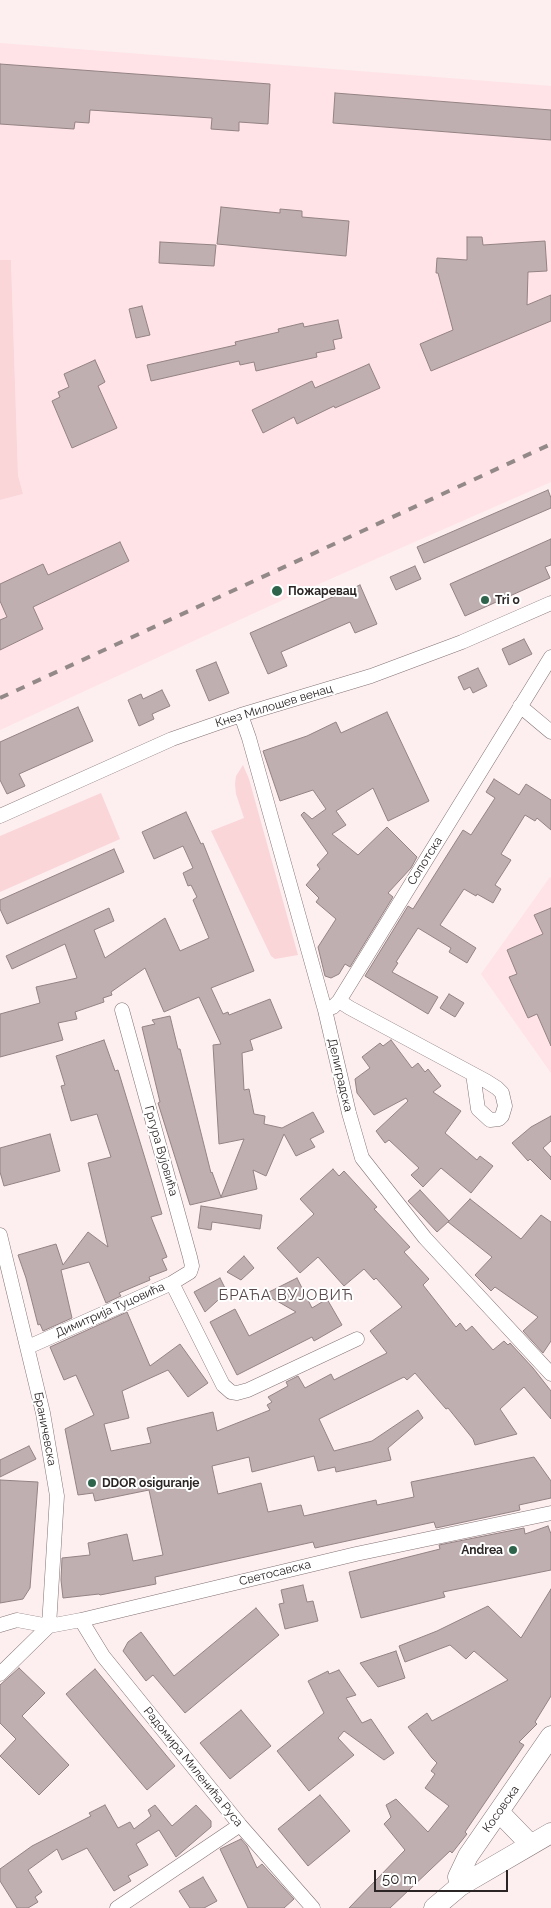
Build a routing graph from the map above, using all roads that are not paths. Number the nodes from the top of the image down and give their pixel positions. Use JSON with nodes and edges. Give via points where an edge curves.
{"nodes":[{"id":1,"x":551,"y":603,"type":"edge"},
{"id":2,"x":551,"y":657,"type":"edge"},
{"id":3,"x":520,"y":706,"type":"junction"},
{"id":4,"x":241,"y":714,"type":"junction"},
{"id":5,"x":551,"y":732,"type":"edge"},
{"id":6,"x":0,"y":816,"type":"edge"},
{"id":7,"x":339,"y":1001,"type":"junction"},
{"id":8,"x":122,"y":1010,"type":"dead end"},
{"id":9,"x":325,"y":1010,"type":"junction"},
{"id":10,"x":474,"y":1074,"type":"dead end"},
{"id":11,"x":0,"y":1235,"type":"edge"},
{"id":12,"x":172,"y":1283,"type":"junction"},
{"id":13,"x":357,"y":1339,"type":"dead end"},
{"id":14,"x":28,"y":1347,"type":"junction"},
{"id":15,"x":549,"y":1366,"type":"edge"},
{"id":16,"x":551,"y":1513,"type":"edge"},
{"id":17,"x":81,"y":1620,"type":"junction"},
{"id":18,"x":0,"y":1625,"type":"edge"},
{"id":19,"x":49,"y":1626,"type":"junction"},
{"id":20,"x":0,"y":1674,"type":"edge"},
{"id":21,"x":551,"y":1736,"type":"edge"},
{"id":22,"x":499,"y":1812,"type":"junction"},
{"id":23,"x":240,"y":1825,"type":"junction"},
{"id":24,"x":551,"y":1833,"type":"edge"},
{"id":25,"x":530,"y":1844,"type":"junction"},
{"id":26,"x":460,"y":1886,"type":"junction"},
{"id":27,"x":117,"y":1908,"type":"edge"},
{"id":28,"x":314,"y":1908,"type":"edge"},
{"id":29,"x":434,"y":1908,"type":"edge"}],
"edges":[{"from":1,"to":4,"type":"street","name":"Кнез Милошев венац","via":[[462,642],[379,673]]},
{"from":2,"to":3,"type":"street","name":"Сопотска"},
{"from":3,"to":5,"type":"street"},
{"from":3,"to":7,"type":"street","name":"Сопотска"},
{"from":4,"to":6,"type":"street","name":"Кнез Милошев венац","via":[[172,739]]},
{"from":4,"to":9,"type":"street","name":"Делиградска"},
{"from":7,"to":9,"type":"street","name":"Сопотска"},
{"from":7,"to":10,"type":"street"},
{"from":8,"to":12,"type":"street","name":"Гргура Вујовића","via":[[192,1266],[190,1272]]},
{"from":9,"to":15,"type":"street","name":"Делиградска","via":[[362,1158],[425,1238]]},
{"from":11,"to":14,"type":"street","name":"Браничевска"},
{"from":12,"to":13,"type":"street","name":"Димитрија Туцовића","via":[[223,1385],[231,1392],[248,1390]]},
{"from":12,"to":14,"type":"street","name":"Димитрија Туцовића"},
{"from":14,"to":19,"type":"street","name":"Браничевска","via":[[58,1496]]},
{"from":16,"to":17,"type":"street","name":"Светосавска","via":[[356,1554]]},
{"from":17,"to":19,"type":"street","name":"Светосавска"},
{"from":17,"to":23,"type":"street","name":"Радомира Миленића Руса","via":[[103,1656]]},
{"from":18,"to":19,"type":"street","name":"Светосавска","via":[[16,1620]]},
{"from":19,"to":20,"type":"street"},
{"from":21,"to":22,"type":"main road","name":"Косовска"},
{"from":22,"to":25,"type":"main road"},
{"from":22,"to":26,"type":"main road","name":"Косовска","via":[[461,1870],[458,1876]]},
{"from":23,"to":27,"type":"street"},
{"from":23,"to":28,"type":"street","name":"Радомира Миленића Руса"},
{"from":24,"to":25,"type":"main road"},
{"from":25,"to":26,"type":"main road"},
{"from":26,"to":29,"type":"main road"}]}
